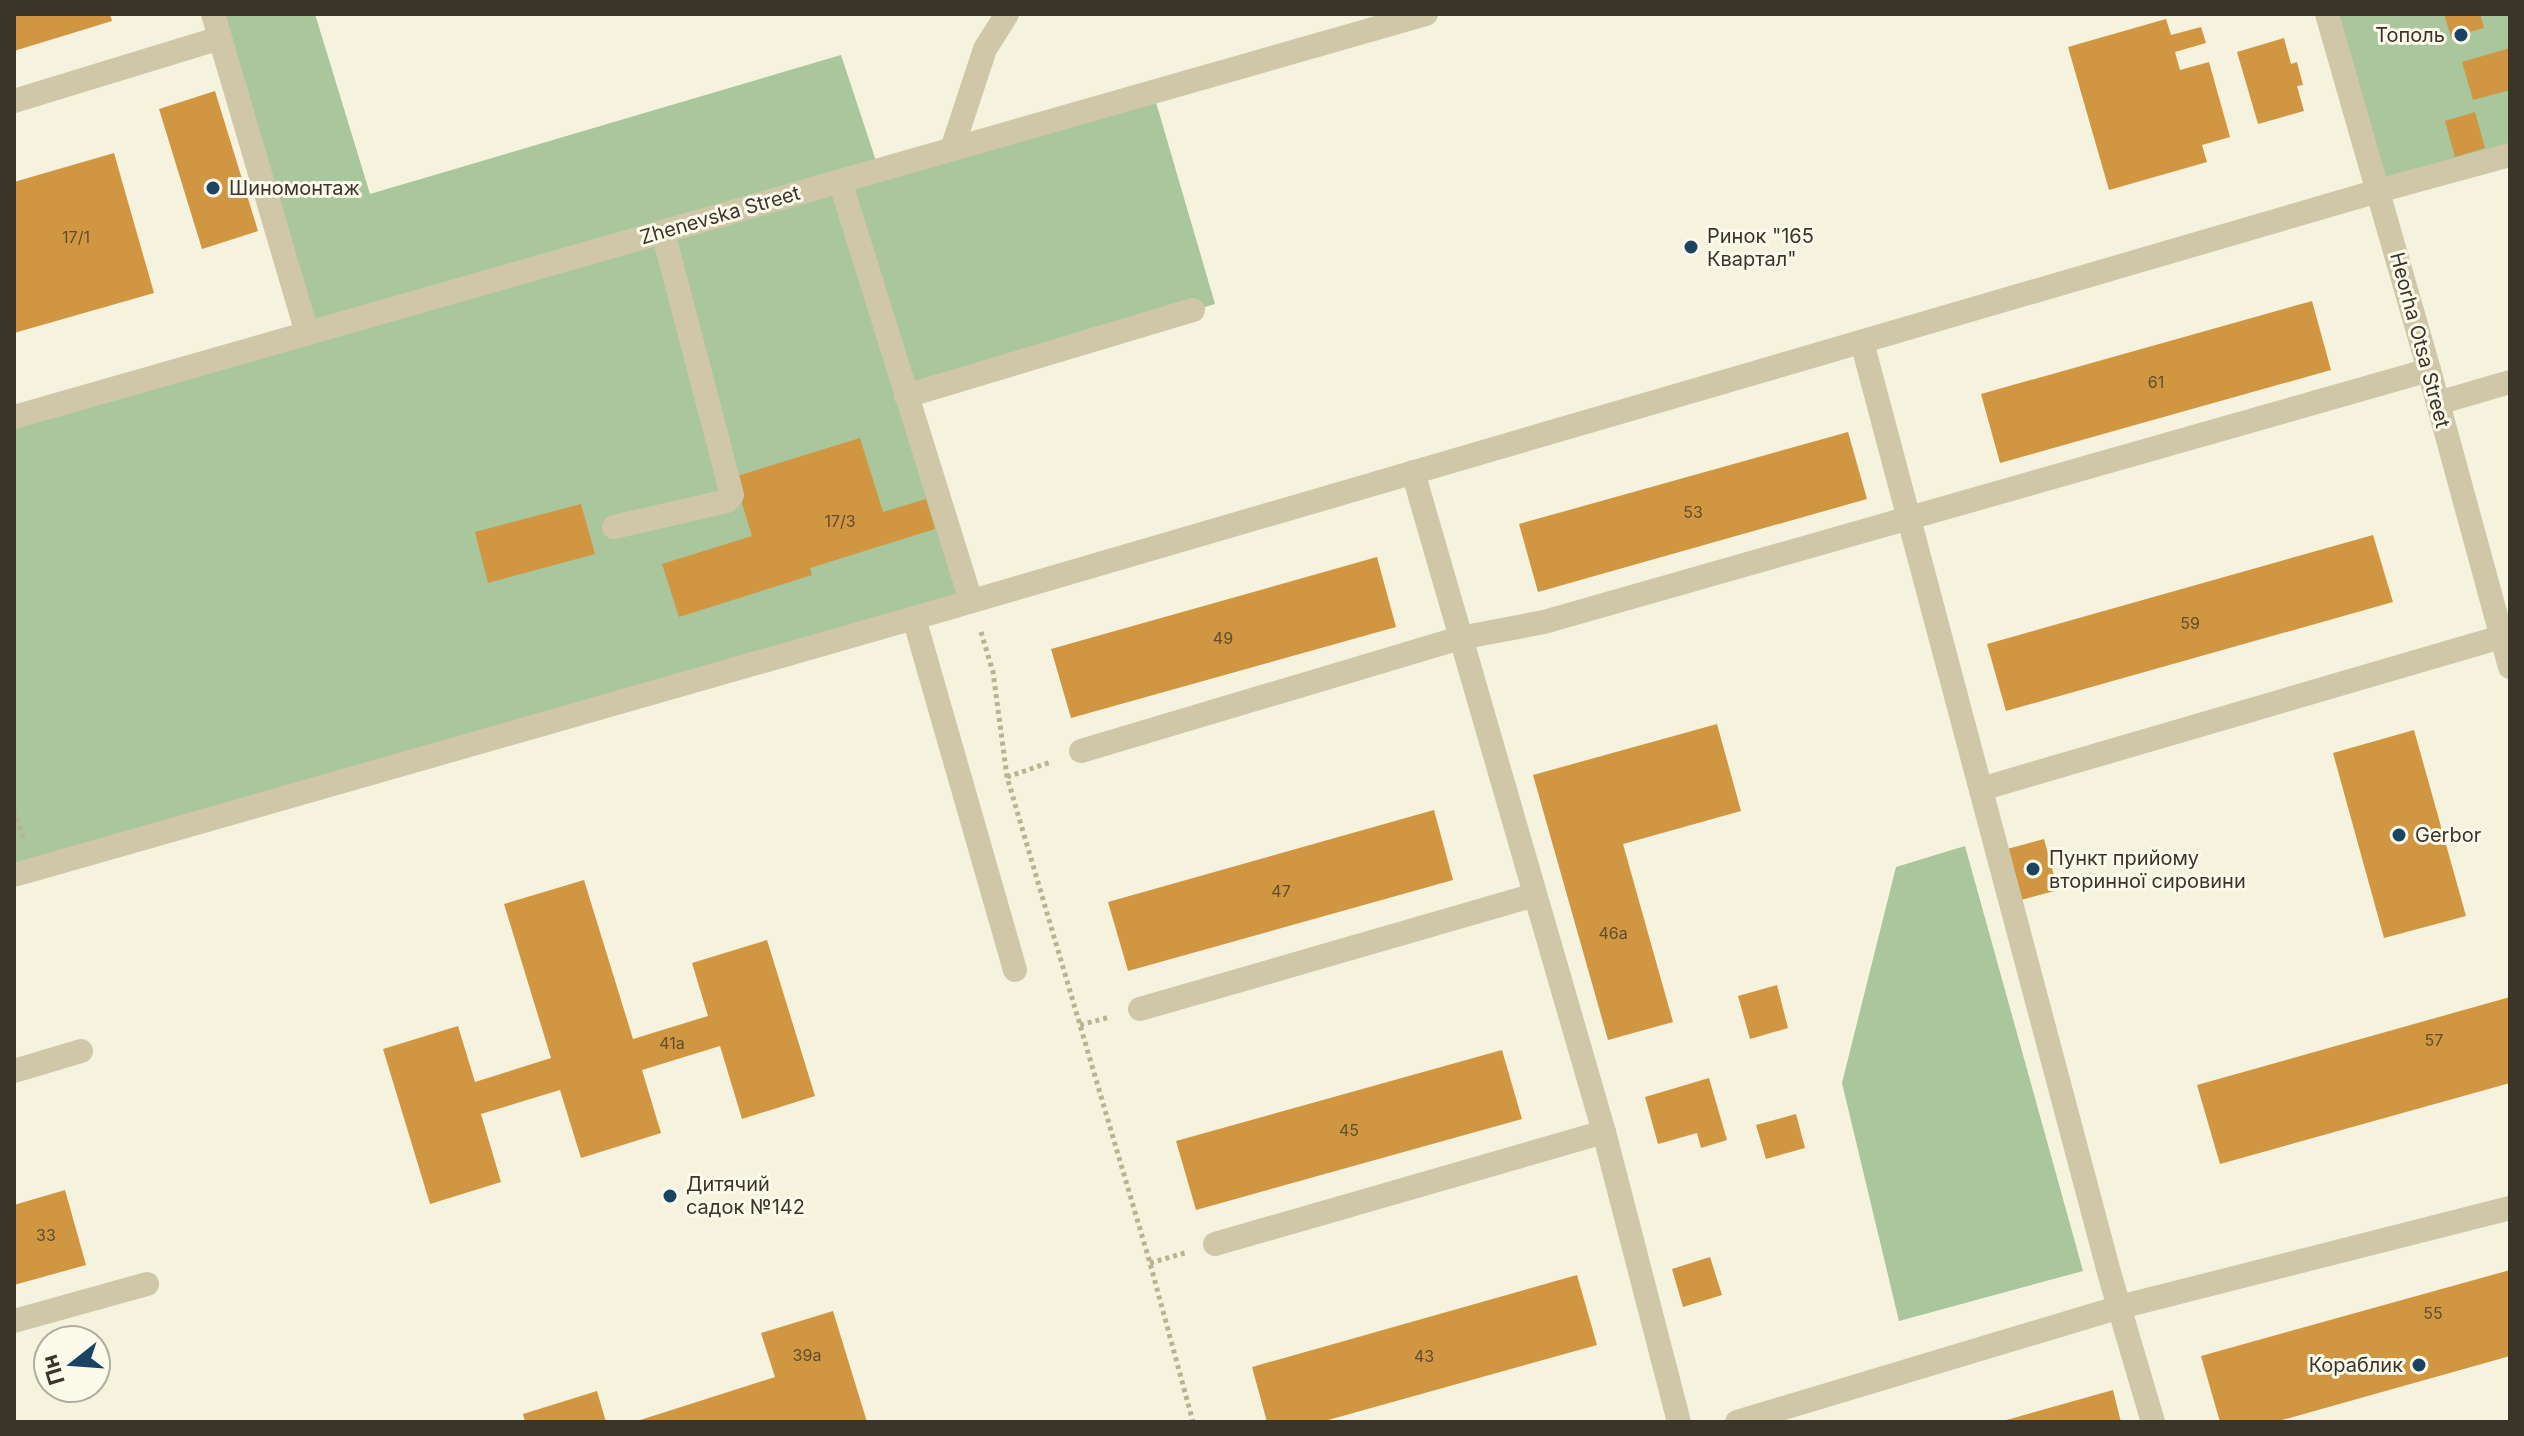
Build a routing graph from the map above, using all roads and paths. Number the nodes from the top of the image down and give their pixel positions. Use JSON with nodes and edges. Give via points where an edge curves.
{"nodes":[{"id":1,"x":213,"y":14,"type":"edge"},
{"id":2,"x":1007,"y":14,"type":"edge"},
{"id":3,"x":1426,"y":14,"type":"edge"},
{"id":4,"x":2327,"y":14,"type":"edge"},
{"id":5,"x":220,"y":38,"type":"junction"},
{"id":6,"x":14,"y":101,"type":"edge"},
{"id":7,"x":952,"y":149,"type":"junction"},
{"id":8,"x":2510,"y":155,"type":"edge"},
{"id":9,"x":840,"y":181,"type":"junction"},
{"id":10,"x":2378,"y":191,"type":"junction"},
{"id":11,"x":663,"y":232,"type":"junction"},
{"id":12,"x":1193,"y":310,"type":"dead end"},
{"id":13,"x":307,"y":333,"type":"junction"},
{"id":14,"x":1862,"y":342,"type":"junction"},
{"id":15,"x":2429,"y":370,"type":"junction"},
{"id":16,"x":2510,"y":382,"type":"edge"},
{"id":17,"x":906,"y":396,"type":"junction"},
{"id":18,"x":2438,"y":403,"type":"junction"},
{"id":19,"x":14,"y":417,"type":"edge"},
{"id":20,"x":1413,"y":472,"type":"junction"},
{"id":21,"x":1909,"y":518,"type":"junction"},
{"id":22,"x":614,"y":527,"type":"dead end"},
{"id":23,"x":971,"y":601,"type":"junction"},
{"id":24,"x":914,"y":618,"type":"junction"},
{"id":25,"x":2501,"y":637,"type":"junction"},
{"id":26,"x":1460,"y":638,"type":"junction"},
{"id":27,"x":2510,"y":667,"type":"edge"},
{"id":28,"x":1081,"y":751,"type":"joint"},
{"id":29,"x":1007,"y":777,"type":"junction"},
{"id":30,"x":1981,"y":789,"type":"junction"},
{"id":31,"x":14,"y":875,"type":"edge"},
{"id":32,"x":1535,"y":895,"type":"junction"},
{"id":33,"x":1015,"y":970,"type":"dead end"},
{"id":34,"x":1140,"y":1009,"type":"dead end"},
{"id":35,"x":81,"y":1051,"type":"dead end"},
{"id":36,"x":14,"y":1071,"type":"edge"},
{"id":37,"x":1604,"y":1132,"type":"junction"},
{"id":38,"x":2510,"y":1208,"type":"edge"},
{"id":39,"x":1215,"y":1244,"type":"dead end"},
{"id":40,"x":147,"y":1284,"type":"dead end"},
{"id":41,"x":2120,"y":1307,"type":"junction"},
{"id":42,"x":14,"y":1321,"type":"edge"},
{"id":43,"x":1193,"y":1422,"type":"edge"},
{"id":44,"x":1679,"y":1422,"type":"edge"},
{"id":45,"x":1737,"y":1422,"type":"edge"},
{"id":46,"x":2153,"y":1422,"type":"edge"}],
"edges":[{"from":1,"to":5,"type":"street"},
{"from":2,"to":7,"type":"street","via":[[985,49]]},
{"from":3,"to":7,"type":"street","name":"Zhenevska Street"},
{"from":4,"to":10,"type":"street","name":"Heorha Otsa Street"},
{"from":5,"to":6,"type":"street"},
{"from":5,"to":13,"type":"street"},
{"from":7,"to":9,"type":"street","name":"Zhenevska Street"},
{"from":8,"to":10,"type":"street"},
{"from":9,"to":11,"type":"street","name":"Zhenevska Street"},
{"from":9,"to":17,"type":"street"},
{"from":10,"to":14,"type":"street"},
{"from":10,"to":15,"type":"street","name":"Heorha Otsa Street"},
{"from":11,"to":13,"type":"street","name":"Zhenevska Street"},
{"from":11,"to":22,"type":"street","via":[[732,495],[727,501]]},
{"from":12,"to":17,"type":"street"},
{"from":13,"to":19,"type":"street","name":"Zhenevska Street"},
{"from":14,"to":20,"type":"street"},
{"from":14,"to":21,"type":"street"},
{"from":15,"to":18,"type":"street","name":"Heorha Otsa Street"},
{"from":15,"to":21,"type":"street"},
{"from":16,"to":18,"type":"street"},
{"from":17,"to":23,"type":"street"},
{"from":18,"to":25,"type":"street","name":"Heorha Otsa Street"},
{"from":20,"to":23,"type":"street"},
{"from":20,"to":26,"type":"street"},
{"from":21,"to":26,"type":"street","via":[[1544,622]]},
{"from":21,"to":30,"type":"street"},
{"from":23,"to":24,"type":"street"},
{"from":23,"to":29,"type":"path","via":[[993,672]]},
{"from":24,"to":31,"type":"street"},
{"from":24,"to":33,"type":"street"},
{"from":25,"to":27,"type":"street","name":"Heorha Otsa Street"},
{"from":25,"to":30,"type":"street"},
{"from":26,"to":28,"type":"street"},
{"from":26,"to":32,"type":"street"},
{"from":28,"to":29,"type":"path"},
{"from":29,"to":43,"type":"path"},
{"from":30,"to":41,"type":"street"},
{"from":32,"to":34,"type":"street"},
{"from":32,"to":37,"type":"street"},
{"from":35,"to":36,"type":"street"},
{"from":37,"to":39,"type":"street"},
{"from":37,"to":44,"type":"street"},
{"from":38,"to":41,"type":"street"},
{"from":40,"to":42,"type":"street"},
{"from":41,"to":45,"type":"street"},
{"from":41,"to":46,"type":"street"}]}
